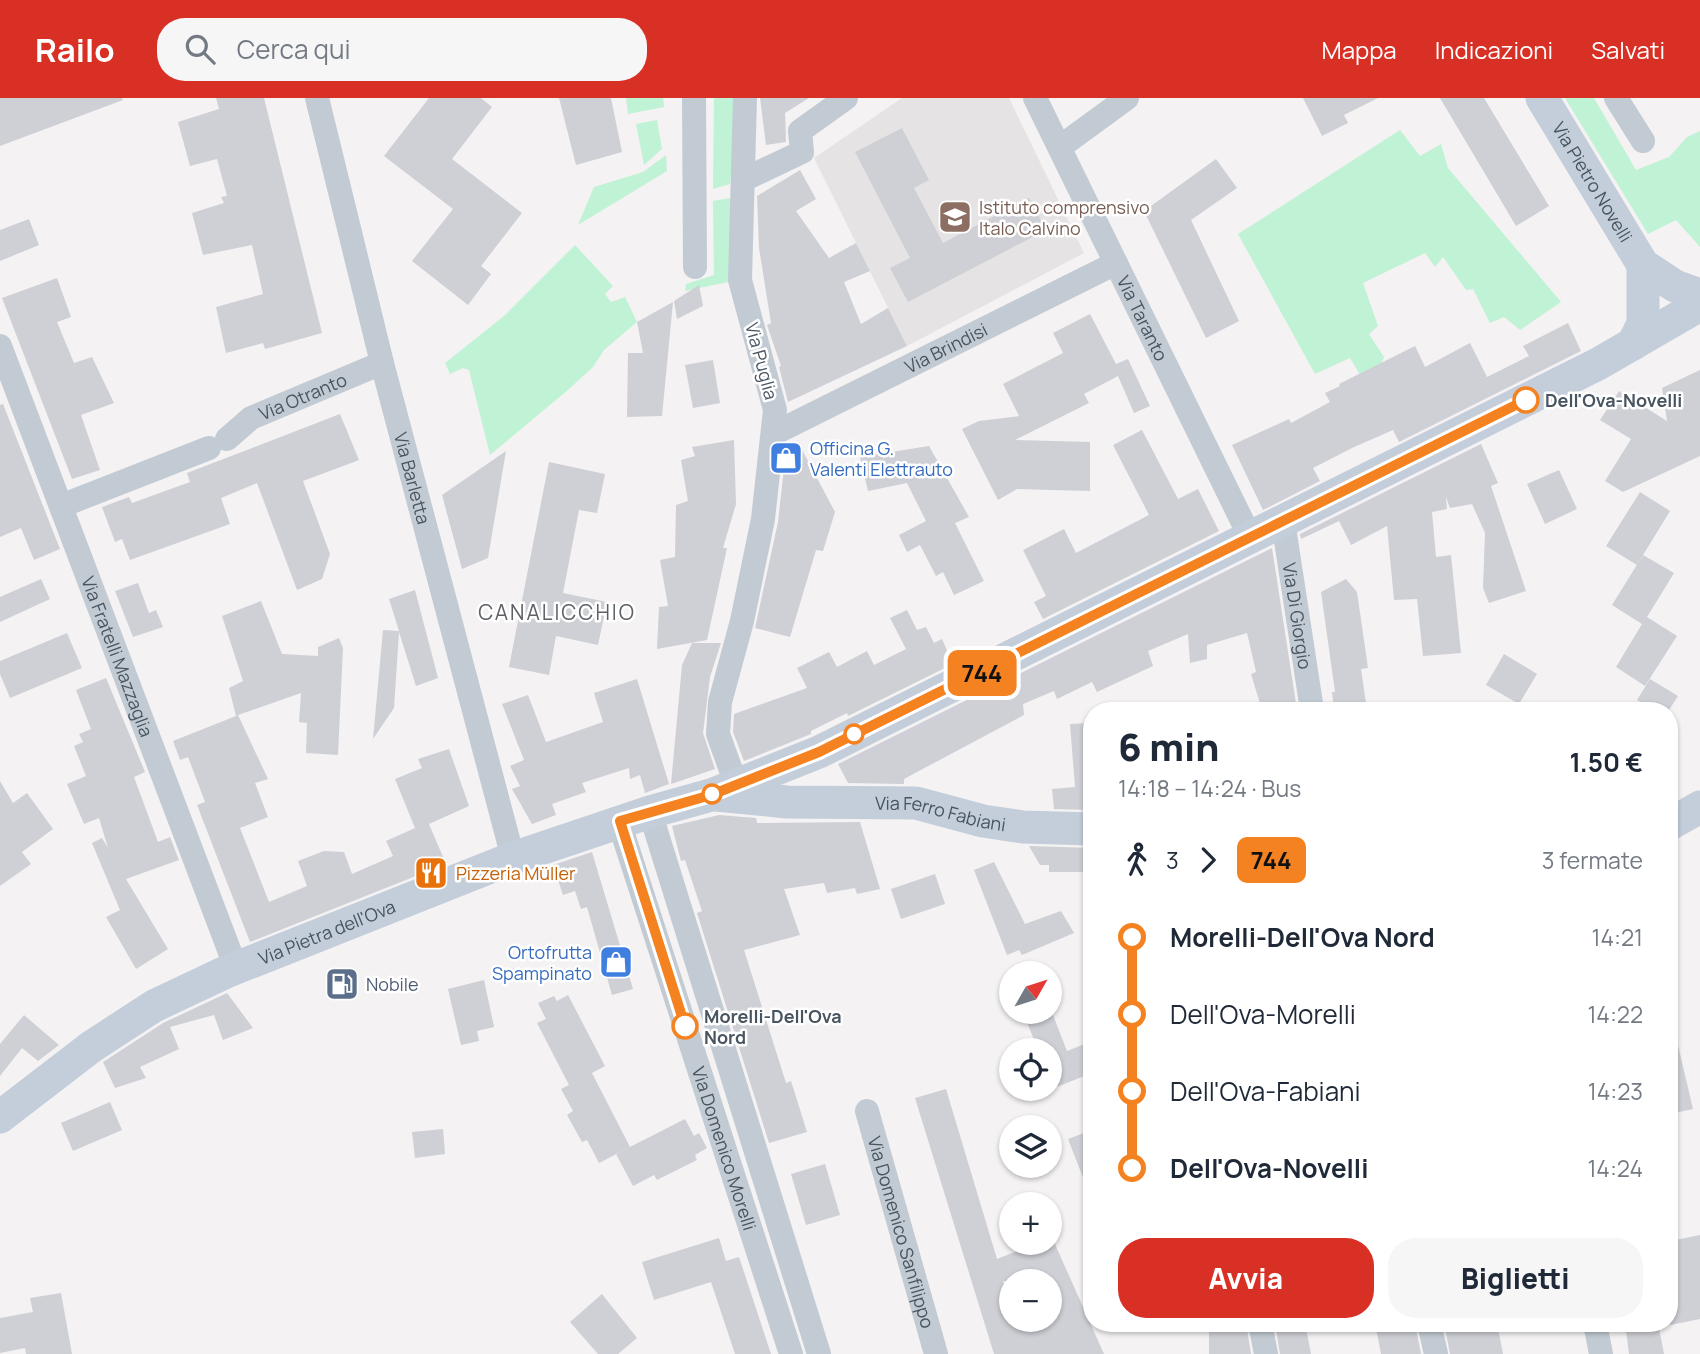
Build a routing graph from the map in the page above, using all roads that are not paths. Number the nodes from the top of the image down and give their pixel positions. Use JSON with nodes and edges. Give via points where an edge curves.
{"nodes":[{"id":1,"x":317,"y":98,"type":"edge"},
{"id":2,"x":694,"y":98,"type":"edge"},
{"id":3,"x":745,"y":98,"type":"edge"},
{"id":4,"x":846,"y":98,"type":"edge"},
{"id":5,"x":1035,"y":98,"type":"edge"},
{"id":6,"x":1127,"y":98,"type":"edge"},
{"id":7,"x":1542,"y":98,"type":"edge"},
{"id":8,"x":1616,"y":98,"type":"edge"},
{"id":9,"x":1643,"y":141,"type":"dead end"},
{"id":10,"x":1060,"y":147,"type":"junction"},
{"id":11,"x":743,"y":180,"type":"junction"},
{"id":12,"x":1116,"y":263,"type":"junction"},
{"id":13,"x":1643,"y":265,"type":"junction"},
{"id":14,"x":695,"y":267,"type":"dead end"},
{"id":15,"x":1700,"y":295,"type":"edge"},
{"id":16,"x":1700,"y":305,"type":"edge"},
{"id":17,"x":1633,"y":344,"type":"junction"},
{"id":18,"x":0,"y":346,"type":"edge"},
{"id":19,"x":382,"y":363,"type":"junction"},
{"id":20,"x":775,"y":433,"type":"junction"},
{"id":21,"x":61,"y":506,"type":"junction"},
{"id":22,"x":1283,"y":521,"type":"junction"},
{"id":23,"x":1250,"y":537,"type":"junction"},
{"id":24,"x":1311,"y":702,"type":"edge"},
{"id":25,"x":724,"y":790,"type":"junction"},
{"id":26,"x":776,"y":792,"type":"junction"},
{"id":27,"x":1700,"y":807,"type":"edge"},
{"id":28,"x":635,"y":817,"type":"junction"},
{"id":29,"x":1678,"y":819,"type":"edge"},
{"id":30,"x":1083,"y":829,"type":"edge"},
{"id":31,"x":513,"y":858,"type":"junction"},
{"id":32,"x":236,"y":968,"type":"junction"},
{"id":33,"x":867,"y":1111,"type":"dead end"},
{"id":34,"x":0,"y":1117,"type":"edge"},
{"id":35,"x":1262,"y":1332,"type":"edge"},
{"id":36,"x":1431,"y":1332,"type":"edge"},
{"id":37,"x":1597,"y":1332,"type":"edge"},
{"id":38,"x":791,"y":1354,"type":"edge"},
{"id":39,"x":819,"y":1354,"type":"edge"},
{"id":40,"x":936,"y":1354,"type":"edge"},
{"id":41,"x":1266,"y":1354,"type":"edge"},
{"id":42,"x":1436,"y":1354,"type":"edge"},
{"id":43,"x":1601,"y":1354,"type":"edge"}],
"edges":[{"from":1,"to":19,"type":"street","name":"Via Barletta"},
{"from":2,"to":14,"type":"street"},
{"from":3,"to":11,"type":"street","name":"Via Puglia"},
{"from":4,"to":11,"type":"street","via":[[800,131],[802,152]]},
{"from":5,"to":10,"type":"street","name":"Via Taranto"},
{"from":6,"to":10,"type":"street"},
{"from":7,"to":13,"type":"main road","name":"Via Pietro Novelli"},
{"from":8,"to":9,"type":"street"},
{"from":10,"to":12,"type":"street","name":"Via Taranto"},
{"from":11,"to":20,"type":"street","name":"Via Puglia","via":[[740,280],[773,399]]},
{"from":12,"to":20,"type":"street","name":"Via Brindisi"},
{"from":12,"to":23,"type":"street","name":"Via Taranto"},
{"from":13,"to":15,"type":"main road","via":[[1675,286]]},
{"from":13,"to":17,"type":"main road","via":[[1643,324]]},
{"from":16,"to":17,"type":"main road","name":"Via Pietra dell'Ova"},
{"from":17,"to":22,"type":"main road","name":"Via Pietra dell'Ova"},
{"from":18,"to":21,"type":"street","name":"Via Fratelli Mazzaglia"},
{"from":19,"to":21,"type":"street","name":"Via Otranto","via":[[251,418],[218,443]]},
{"from":19,"to":31,"type":"street","name":"Via Barletta"},
{"from":20,"to":25,"type":"street","name":"Via Puglia","via":[[763,519],[720,702]]},
{"from":21,"to":32,"type":"street","name":"Via Fratelli Mazzaglia"},
{"from":22,"to":23,"type":"main road","name":"Via Pietra dell'Ova"},
{"from":22,"to":24,"type":"street","name":"Via Di Giorgio"},
{"from":23,"to":26,"type":"main road","name":"Via Pietra dell'Ova","via":[[819,752]]},
{"from":25,"to":26,"type":"main road","name":"Via Pietra dell'Ova"},
{"from":25,"to":28,"type":"main road","name":"Via Pietra dell'Ova"},
{"from":26,"to":30,"type":"main road","name":"Via Ferro Fabiani","via":[[916,803],[983,821]]},
{"from":27,"to":29,"type":"main road"},
{"from":28,"to":31,"type":"main road","name":"Via Pietra dell'Ova"},
{"from":28,"to":38,"type":"street","name":"Via Domenico Morelli"},
{"from":28,"to":39,"type":"street"},
{"from":31,"to":32,"type":"main road","name":"Via Pietra dell'Ova"},
{"from":32,"to":34,"type":"main road","name":"Via Pietra dell'Ova","via":[[154,1006],[91,1047]]},
{"from":33,"to":40,"type":"street","name":"Via Domenico Sanfilippo"},
{"from":35,"to":41,"type":"street"},
{"from":36,"to":42,"type":"street"},
{"from":37,"to":43,"type":"street"}]}
